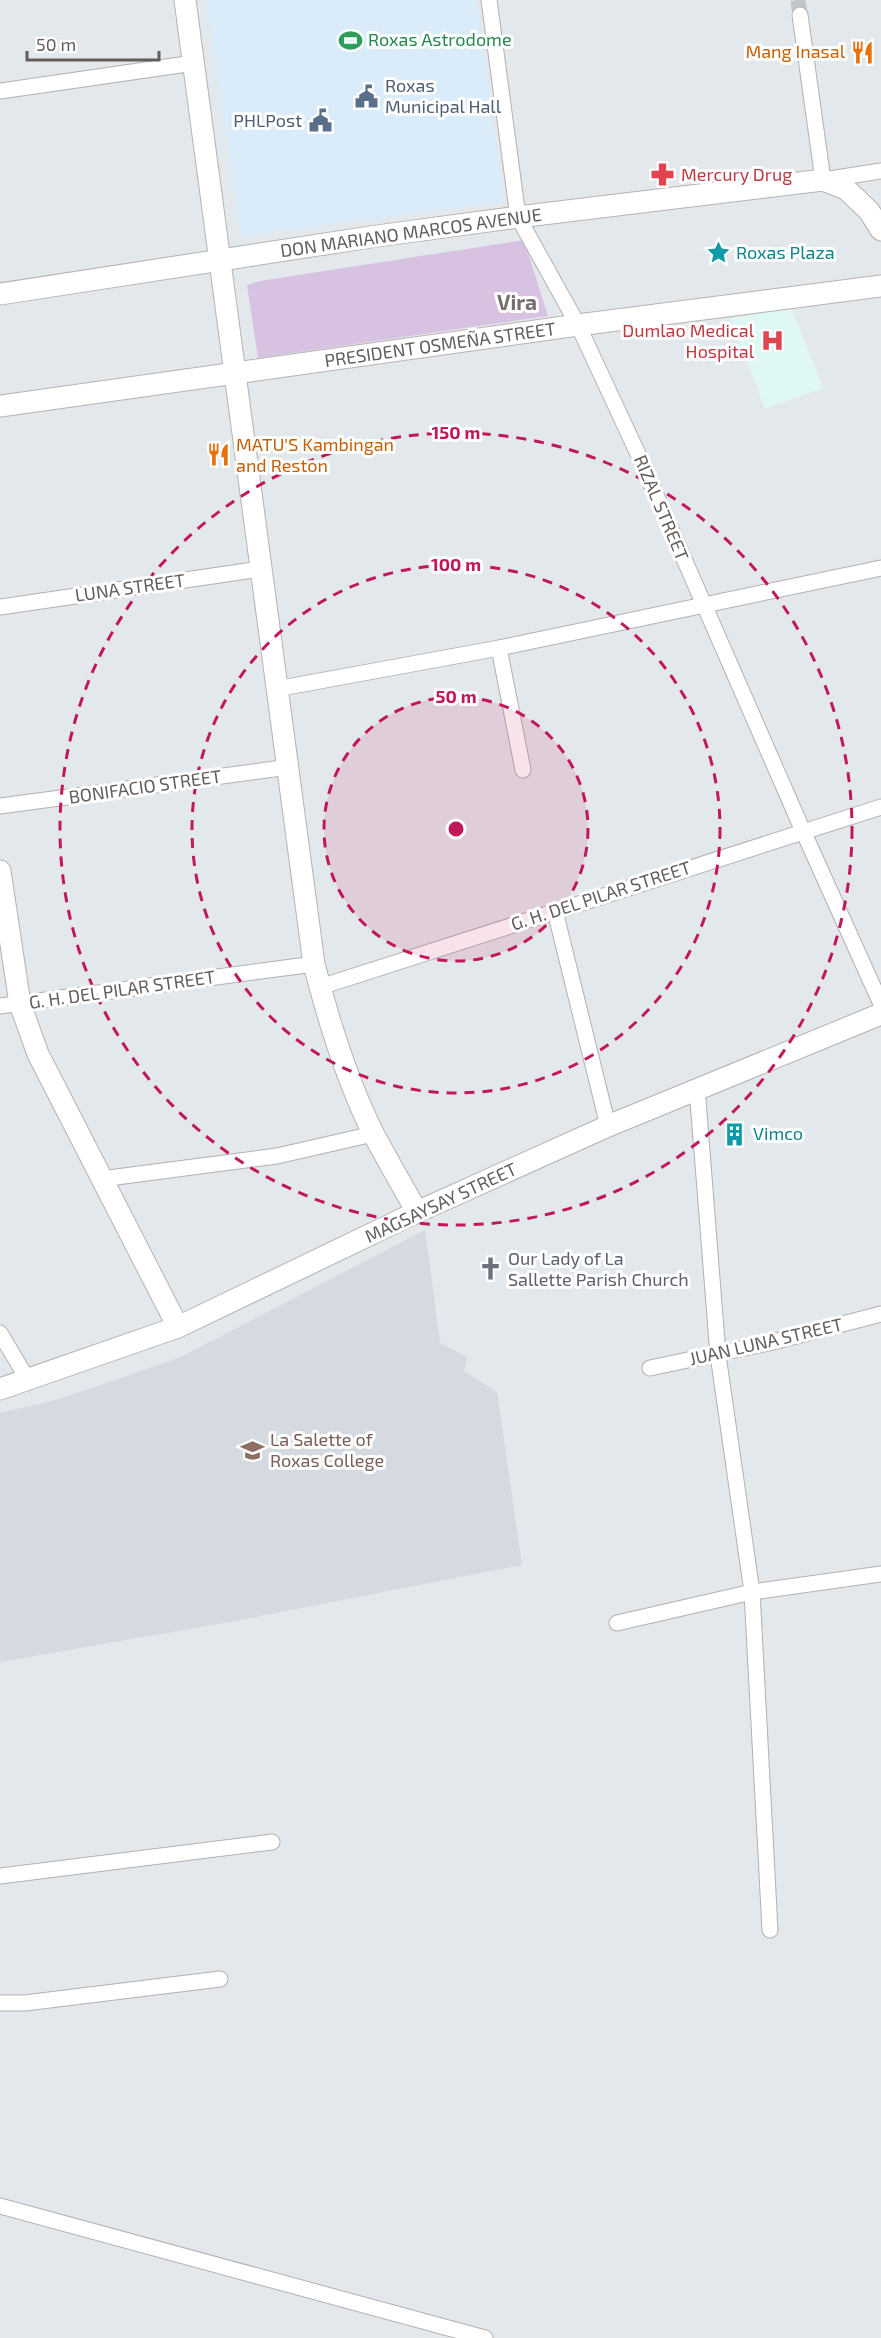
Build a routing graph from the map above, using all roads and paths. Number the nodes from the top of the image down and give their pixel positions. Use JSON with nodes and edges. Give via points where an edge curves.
{"nodes":[{"id":1,"x":185,"y":0,"type":"edge"},
{"id":2,"x":489,"y":0,"type":"edge"},
{"id":3,"x":800,"y":15,"type":"tunnel mouth"},
{"id":4,"x":194,"y":63,"type":"junction"},
{"id":5,"x":0,"y":91,"type":"edge"},
{"id":6,"x":881,"y":171,"type":"edge"},
{"id":7,"x":823,"y":180,"type":"junction"},
{"id":8,"x":518,"y":217,"type":"junction"},
{"id":9,"x":881,"y":230,"type":"edge"},
{"id":10,"x":220,"y":260,"type":"junction"},
{"id":11,"x":881,"y":286,"type":"edge"},
{"id":12,"x":0,"y":294,"type":"edge"},
{"id":13,"x":578,"y":325,"type":"junction"},
{"id":14,"x":237,"y":374,"type":"junction"},
{"id":15,"x":0,"y":406,"type":"edge"},
{"id":16,"x":881,"y":568,"type":"edge"},
{"id":17,"x":260,"y":569,"type":"junction"},
{"id":18,"x":0,"y":606,"type":"edge"},
{"id":19,"x":704,"y":607,"type":"junction"},
{"id":20,"x":500,"y":648,"type":"junction"},
{"id":21,"x":276,"y":689,"type":"junction"},
{"id":22,"x":289,"y":767,"type":"junction"},
{"id":23,"x":523,"y":770,"type":"dead end"},
{"id":24,"x":0,"y":806,"type":"edge"},
{"id":25,"x":881,"y":807,"type":"edge"},
{"id":26,"x":803,"y":831,"type":"junction"},
{"id":27,"x":0,"y":871,"type":"edge"},
{"id":28,"x":555,"y":911,"type":"junction"},
{"id":29,"x":314,"y":964,"type":"junction"},
{"id":30,"x":320,"y":987,"type":"junction"},
{"id":31,"x":881,"y":1004,"type":"edge"},
{"id":32,"x":10,"y":1005,"type":"edge"},
{"id":33,"x":881,"y":1014,"type":"edge"},
{"id":34,"x":697,"y":1088,"type":"junction"},
{"id":35,"x":609,"y":1126,"type":"junction"},
{"id":36,"x":374,"y":1134,"type":"junction"},
{"id":37,"x":101,"y":1179,"type":"junction"},
{"id":38,"x":417,"y":1212,"type":"junction"},
{"id":39,"x":881,"y":1314,"type":"edge"},
{"id":40,"x":178,"y":1327,"type":"junction"},
{"id":41,"x":0,"y":1333,"type":"edge"},
{"id":42,"x":718,"y":1355,"type":"junction"},
{"id":43,"x":650,"y":1368,"type":"dead end"},
{"id":44,"x":28,"y":1380,"type":"junction"},
{"id":45,"x":0,"y":1389,"type":"edge"},
{"id":46,"x":881,"y":1574,"type":"edge"},
{"id":47,"x":752,"y":1592,"type":"junction"},
{"id":48,"x":617,"y":1623,"type":"dead end"},
{"id":49,"x":272,"y":1842,"type":"dead end"},
{"id":50,"x":0,"y":1876,"type":"edge"},
{"id":51,"x":770,"y":1930,"type":"dead end"},
{"id":52,"x":220,"y":1979,"type":"dead end"},
{"id":53,"x":0,"y":2003,"type":"edge"},
{"id":54,"x":0,"y":2206,"type":"edge"},
{"id":55,"x":485,"y":2338,"type":"edge"}],
"edges":[{"from":1,"to":4,"type":"street"},
{"from":2,"to":8,"type":"street","name":"RIZAL STREET"},
{"from":3,"to":7,"type":"street"},
{"from":4,"to":5,"type":"street"},
{"from":4,"to":10,"type":"street"},
{"from":6,"to":7,"type":"street"},
{"from":7,"to":8,"type":"street","name":"DON MARIANO MARCOS AVENUE"},
{"from":7,"to":9,"type":"street","via":[[846,189],[869,211]]},
{"from":8,"to":10,"type":"street","name":"DON MARIANO MARCOS AVENUE"},
{"from":8,"to":13,"type":"street","name":"RIZAL STREET"},
{"from":10,"to":12,"type":"street","name":"DON MARIANO MARCOS AVENUE"},
{"from":10,"to":14,"type":"street"},
{"from":11,"to":13,"type":"street","name":"PRESIDENT OSMEÑA STREET"},
{"from":13,"to":14,"type":"street","name":"PRESIDENT OSMEÑA STREET"},
{"from":13,"to":19,"type":"street","name":"RIZAL STREET"},
{"from":14,"to":15,"type":"street","name":"PRESIDENT OSMEÑA STREET"},
{"from":14,"to":17,"type":"street"},
{"from":16,"to":19,"type":"street"},
{"from":17,"to":18,"type":"street","name":"LUNA STREET"},
{"from":17,"to":21,"type":"street"},
{"from":19,"to":20,"type":"street"},
{"from":19,"to":26,"type":"street","name":"RIZAL STREET"},
{"from":20,"to":21,"type":"street"},
{"from":20,"to":23,"type":"street"},
{"from":21,"to":22,"type":"street"},
{"from":22,"to":24,"type":"street","name":"BONIFACIO STREET"},
{"from":22,"to":29,"type":"street"},
{"from":25,"to":26,"type":"street","name":"G. H. DEL PILAR STREET"},
{"from":26,"to":28,"type":"street","name":"G. H. DEL PILAR STREET"},
{"from":26,"to":31,"type":"street","name":"RIZAL STREET"},
{"from":27,"to":32,"type":"street"},
{"from":28,"to":30,"type":"street","name":"G. H. DEL PILAR STREET"},
{"from":28,"to":35,"type":"street"},
{"from":29,"to":30,"type":"street"},
{"from":29,"to":32,"type":"street","name":"G. H. DEL PILAR STREET"},
{"from":30,"to":36,"type":"street","via":[[347,1073]]},
{"from":32,"to":37,"type":"street"},
{"from":33,"to":34,"type":"street","name":"MAGSAYSAY STREET"},
{"from":34,"to":35,"type":"street","name":"MAGSAYSAY STREET"},
{"from":34,"to":42,"type":"street"},
{"from":35,"to":38,"type":"street","name":"MAGSAYSAY STREET"},
{"from":36,"to":37,"type":"street","via":[[277,1156]]},
{"from":36,"to":38,"type":"street"},
{"from":37,"to":40,"type":"street"},
{"from":38,"to":40,"type":"street","name":"MAGSAYSAY STREET"},
{"from":39,"to":42,"type":"street","name":"JUAN LUNA STREET"},
{"from":40,"to":44,"type":"street","name":"MAGSAYSAY STREET"},
{"from":41,"to":44,"type":"street"},
{"from":42,"to":43,"type":"street","name":"JUAN LUNA STREET"},
{"from":42,"to":47,"type":"street"},
{"from":44,"to":45,"type":"street","name":"MAGSAYSAY STREET"},
{"from":46,"to":47,"type":"street"},
{"from":47,"to":48,"type":"street"},
{"from":47,"to":51,"type":"street"},
{"from":49,"to":50,"type":"street"},
{"from":52,"to":53,"type":"street"},
{"from":54,"to":55,"type":"street"}]}
